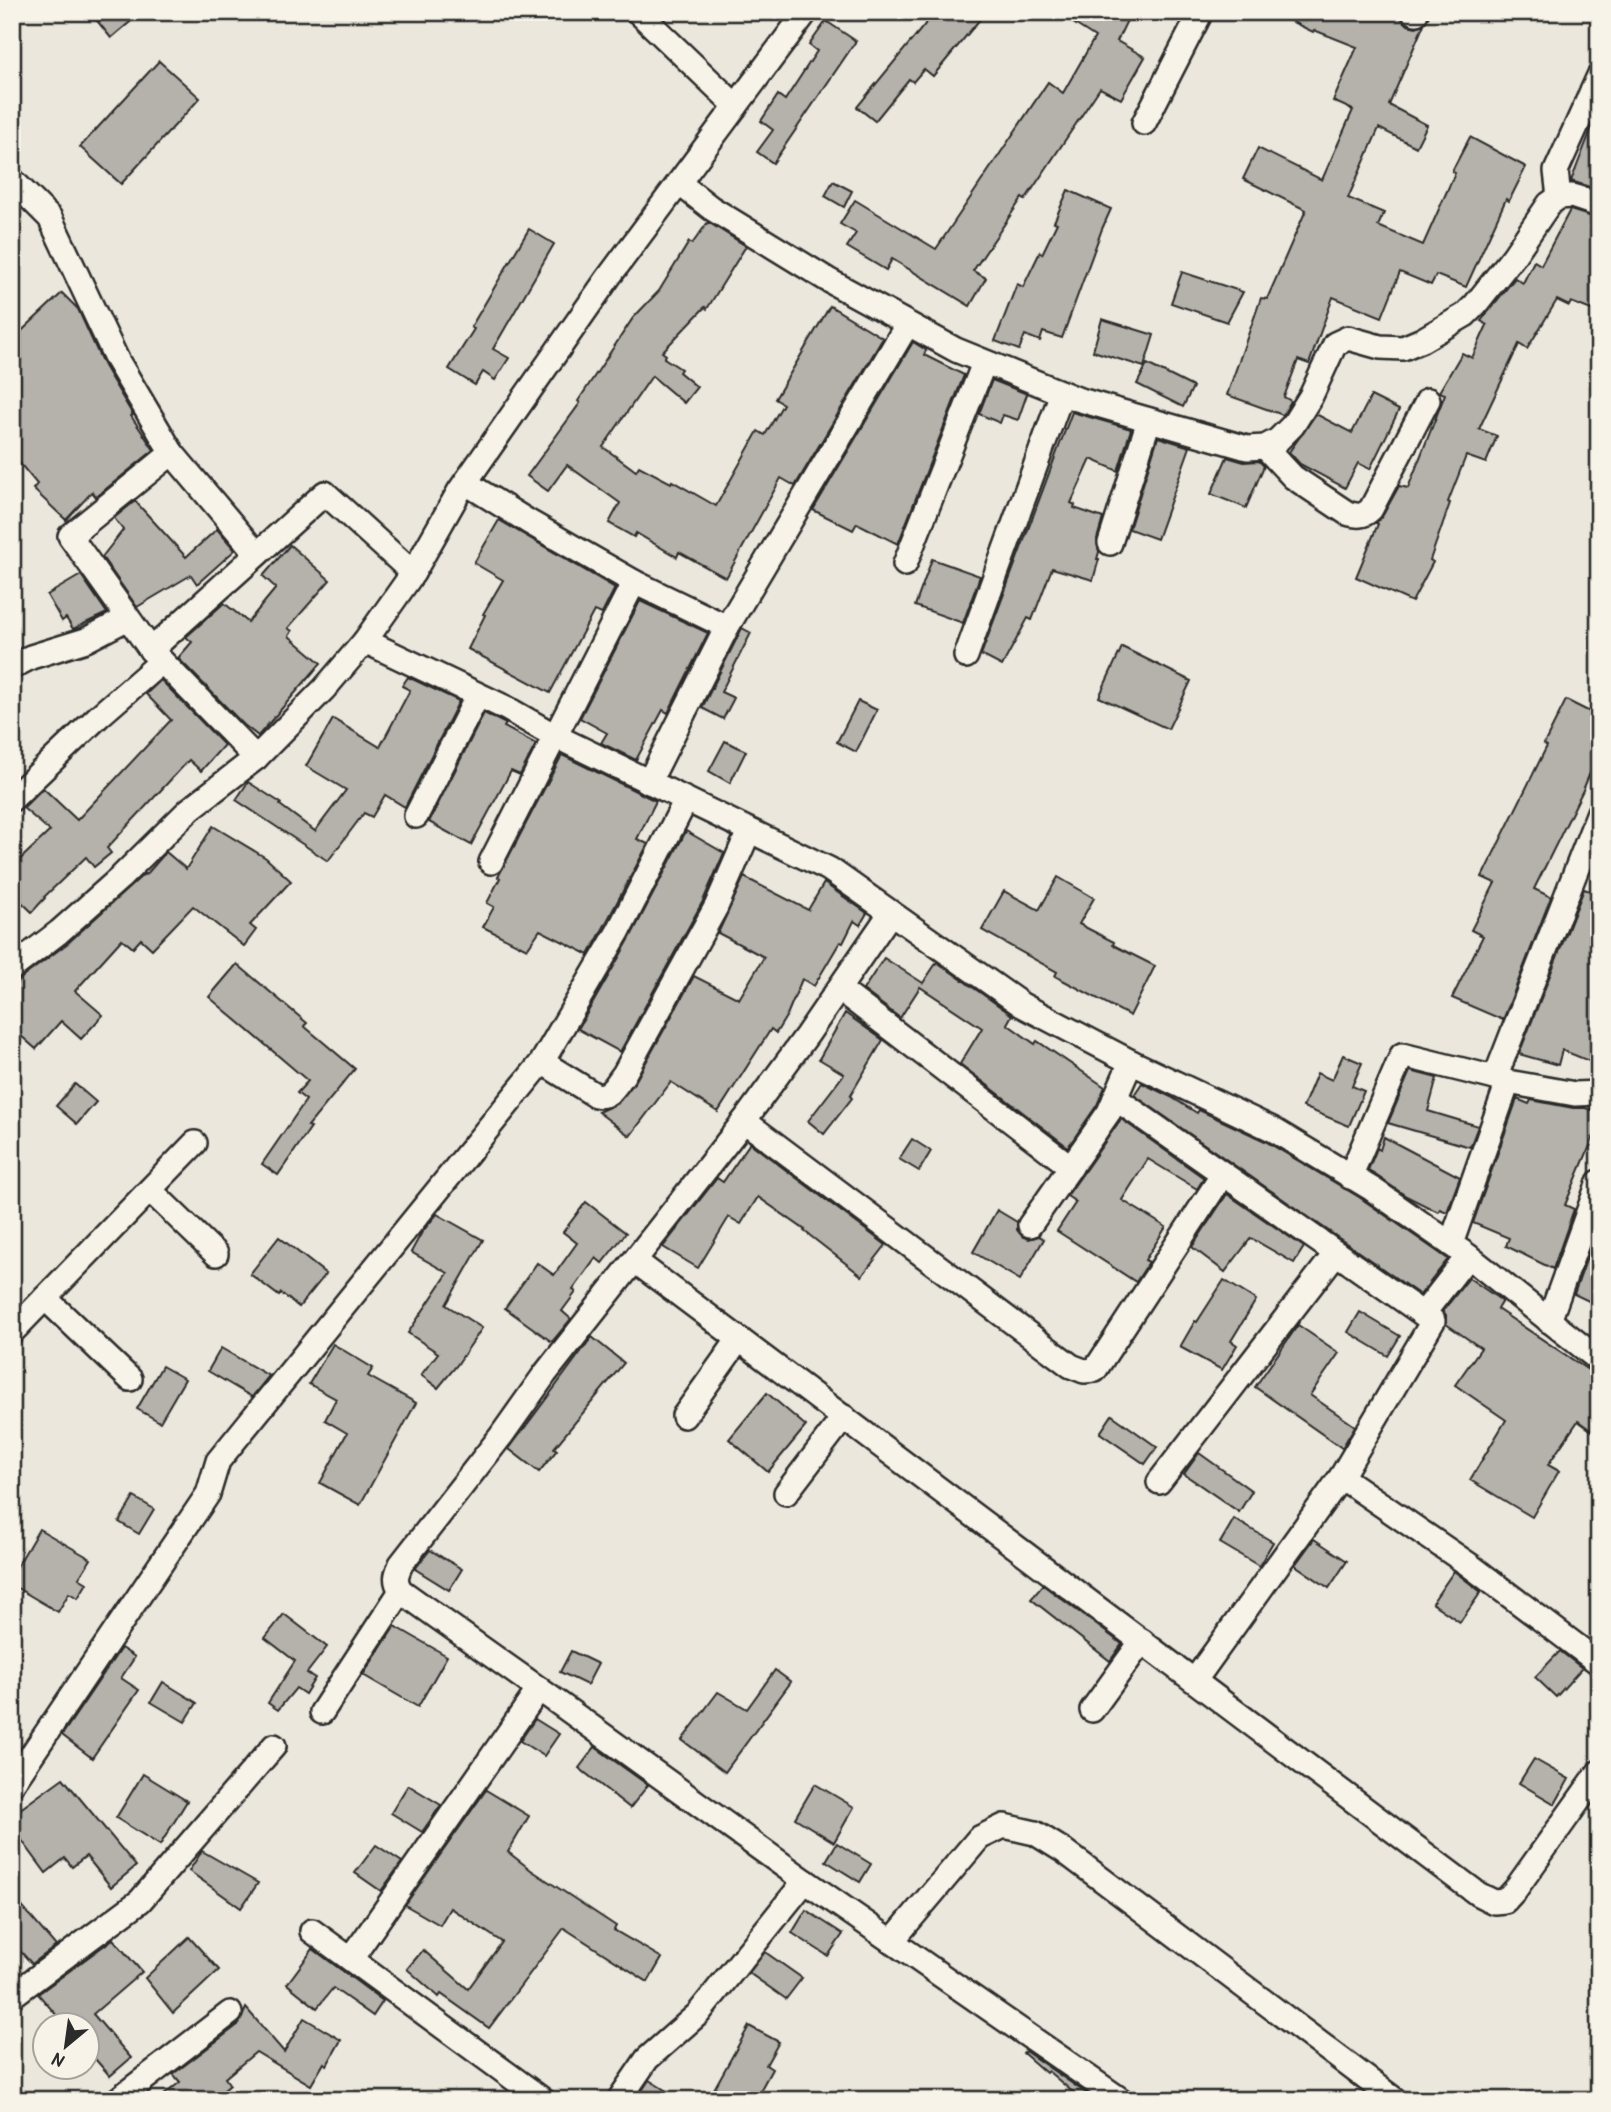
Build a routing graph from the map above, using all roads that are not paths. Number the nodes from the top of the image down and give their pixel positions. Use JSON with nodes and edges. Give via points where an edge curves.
{"nodes":[{"id":1,"x":638,"y":12,"type":"edge"},
{"id":2,"x":806,"y":12,"type":"edge"},
{"id":3,"x":1201,"y":12,"type":"edge"},
{"id":4,"x":1599,"y":76,"type":"edge"},
{"id":5,"x":736,"y":106,"type":"junction"},
{"id":6,"x":1144,"y":123,"type":"dead end"},
{"id":7,"x":12,"y":180,"type":"edge"},
{"id":8,"x":679,"y":183,"type":"junction"},
{"id":9,"x":1559,"y":197,"type":"junction"},
{"id":10,"x":1599,"y":205,"type":"edge"},
{"id":11,"x":907,"y":325,"type":"junction"},
{"id":12,"x":984,"y":363,"type":"junction"},
{"id":13,"x":1062,"y":393,"type":"junction"},
{"id":14,"x":1428,"y":400,"type":"dead end"},
{"id":15,"x":1149,"y":420,"type":"junction"},
{"id":16,"x":1265,"y":447,"type":"junction"},
{"id":17,"x":172,"y":453,"type":"junction"},
{"id":18,"x":466,"y":483,"type":"junction"},
{"id":19,"x":1110,"y":543,"type":"dead end"},
{"id":20,"x":257,"y":554,"type":"junction"},
{"id":21,"x":905,"y":564,"type":"dead end"},
{"id":22,"x":413,"y":573,"type":"junction"},
{"id":23,"x":634,"y":582,"type":"junction"},
{"id":24,"x":128,"y":618,"type":"junction"},
{"id":25,"x":727,"y":627,"type":"junction"},
{"id":26,"x":365,"y":641,"type":"junction"},
{"id":27,"x":156,"y":656,"type":"junction"},
{"id":28,"x":966,"y":656,"type":"dead end"},
{"id":29,"x":12,"y":667,"type":"edge"},
{"id":30,"x":478,"y":695,"type":"junction"},
{"id":31,"x":555,"y":736,"type":"junction"},
{"id":32,"x":256,"y":758,"type":"junction"},
{"id":33,"x":649,"y":782,"type":"junction"},
{"id":34,"x":12,"y":799,"type":"edge"},
{"id":35,"x":686,"y":800,"type":"junction"},
{"id":36,"x":1599,"y":812,"type":"edge"},
{"id":37,"x":416,"y":816,"type":"dead end"},
{"id":38,"x":749,"y":831,"type":"junction"},
{"id":39,"x":491,"y":862,"type":"dead end"},
{"id":40,"x":890,"y":914,"type":"junction"},
{"id":41,"x":12,"y":968,"type":"edge"},
{"id":42,"x":839,"y":989,"type":"junction"},
{"id":43,"x":542,"y":1062,"type":"junction"},
{"id":44,"x":1130,"y":1062,"type":"junction"},
{"id":45,"x":1502,"y":1080,"type":"junction"},
{"id":46,"x":1599,"y":1093,"type":"edge"},
{"id":47,"x":1115,"y":1098,"type":"junction"},
{"id":48,"x":744,"y":1121,"type":"junction"},
{"id":49,"x":195,"y":1143,"type":"dead end"},
{"id":50,"x":1071,"y":1167,"type":"junction"},
{"id":51,"x":1223,"y":1174,"type":"junction"},
{"id":52,"x":1350,"y":1177,"type":"junction"},
{"id":53,"x":1599,"y":1182,"type":"edge"},
{"id":54,"x":150,"y":1190,"type":"junction"},
{"id":55,"x":1030,"y":1225,"type":"dead end"},
{"id":56,"x":1460,"y":1250,"type":"junction"},
{"id":57,"x":1336,"y":1253,"type":"junction"},
{"id":58,"x":216,"y":1254,"type":"dead end"},
{"id":59,"x":635,"y":1261,"type":"junction"},
{"id":60,"x":45,"y":1298,"type":"junction"},
{"id":61,"x":1423,"y":1314,"type":"junction"},
{"id":62,"x":1549,"y":1321,"type":"junction"},
{"id":63,"x":12,"y":1332,"type":"edge"},
{"id":64,"x":739,"y":1339,"type":"junction"},
{"id":65,"x":1599,"y":1360,"type":"edge"},
{"id":66,"x":131,"y":1379,"type":"dead end"},
{"id":67,"x":684,"y":1416,"type":"dead end"},
{"id":68,"x":844,"y":1417,"type":"junction"},
{"id":69,"x":1341,"y":1477,"type":"junction"},
{"id":70,"x":1160,"y":1482,"type":"dead end"},
{"id":71,"x":786,"y":1493,"type":"dead end"},
{"id":72,"x":401,"y":1591,"type":"junction"},
{"id":73,"x":1142,"y":1641,"type":"junction"},
{"id":74,"x":1599,"y":1663,"type":"edge"},
{"id":75,"x":1195,"y":1680,"type":"junction"},
{"id":76,"x":539,"y":1689,"type":"junction"},
{"id":77,"x":1092,"y":1710,"type":"dead end"},
{"id":78,"x":322,"y":1712,"type":"dead end"},
{"id":79,"x":274,"y":1746,"type":"dead end"},
{"id":80,"x":1599,"y":1772,"type":"edge"},
{"id":81,"x":12,"y":1784,"type":"edge"},
{"id":82,"x":805,"y":1881,"type":"junction"},
{"id":83,"x":312,"y":1931,"type":"dead end"},
{"id":84,"x":892,"y":1941,"type":"junction"},
{"id":85,"x":351,"y":1959,"type":"junction"},
{"id":86,"x":12,"y":1996,"type":"edge"},
{"id":87,"x":230,"y":2013,"type":"dead end"},
{"id":88,"x":117,"y":2100,"type":"edge"},
{"id":89,"x":543,"y":2100,"type":"edge"},
{"id":90,"x":619,"y":2100,"type":"edge"},
{"id":91,"x":1121,"y":2100,"type":"edge"},
{"id":92,"x":1395,"y":2100,"type":"edge"}],
"edges":[{"from":1,"to":5,"type":"street"},
{"from":2,"to":5,"type":"street"},
{"from":3,"to":6,"type":"street"},
{"from":4,"to":9,"type":"street","via":[[1556,171]]},
{"from":5,"to":8,"type":"street"},
{"from":7,"to":17,"type":"street","via":[[50,218],[117,360]]},
{"from":8,"to":11,"type":"street","via":[[828,281]]},
{"from":8,"to":18,"type":"street"},
{"from":9,"to":10,"type":"street","via":[[1572,196]]},
{"from":9,"to":16,"type":"street","via":[[1465,315],[1402,348],[1380,348],[1348,338],[1335,344],[1293,425]]},
{"from":11,"to":12,"type":"street"},
{"from":11,"to":25,"type":"street"},
{"from":12,"to":13,"type":"street"},
{"from":12,"to":21,"type":"street"},
{"from":13,"to":15,"type":"street"},
{"from":13,"to":28,"type":"street"},
{"from":14,"to":16,"type":"street","via":[[1365,515],[1347,513],[1293,477]]},
{"from":15,"to":16,"type":"street","via":[[1247,448]]},
{"from":15,"to":19,"type":"street"},
{"from":17,"to":20,"type":"street"},
{"from":17,"to":24,"type":"street","via":[[70,536]]},
{"from":18,"to":22,"type":"street"},
{"from":18,"to":23,"type":"street"},
{"from":20,"to":22,"type":"street","via":[[325,493]]},
{"from":20,"to":27,"type":"street"},
{"from":22,"to":26,"type":"street"},
{"from":23,"to":25,"type":"street"},
{"from":23,"to":31,"type":"street"},
{"from":24,"to":27,"type":"street"},
{"from":24,"to":29,"type":"street","via":[[86,640]]},
{"from":25,"to":33,"type":"street"},
{"from":26,"to":30,"type":"street"},
{"from":26,"to":32,"type":"street"},
{"from":27,"to":32,"type":"street"},
{"from":27,"to":34,"type":"street"},
{"from":30,"to":31,"type":"street"},
{"from":30,"to":37,"type":"street"},
{"from":31,"to":33,"type":"street"},
{"from":31,"to":39,"type":"street"},
{"from":32,"to":41,"type":"street","via":[[190,809],[60,932]]},
{"from":33,"to":35,"type":"street"},
{"from":35,"to":38,"type":"street"},
{"from":35,"to":43,"type":"street","via":[[618,932]]},
{"from":36,"to":45,"type":"street"},
{"from":38,"to":40,"type":"street","via":[[829,869]]},
{"from":38,"to":43,"type":"street","via":[[716,907],[608,1095],[595,1095]]},
{"from":40,"to":42,"type":"street"},
{"from":40,"to":44,"type":"street","via":[[1022,1005]]},
{"from":42,"to":48,"type":"street"},
{"from":42,"to":50,"type":"street"},
{"from":43,"to":81,"type":"street","via":[[218,1461],[208,1494]]},
{"from":44,"to":47,"type":"street"},
{"from":44,"to":52,"type":"street","via":[[1272,1129]]},
{"from":45,"to":46,"type":"street","via":[[1575,1094]]},
{"from":45,"to":52,"type":"street","via":[[1402,1055]]},
{"from":45,"to":56,"type":"street"},
{"from":47,"to":50,"type":"street"},
{"from":47,"to":51,"type":"street"},
{"from":48,"to":51,"type":"street","via":[[1071,1366],[1084,1371],[1095,1370]]},
{"from":48,"to":59,"type":"street"},
{"from":49,"to":54,"type":"street"},
{"from":50,"to":55,"type":"street"},
{"from":51,"to":57,"type":"street"},
{"from":52,"to":56,"type":"street"},
{"from":53,"to":62,"type":"street"},
{"from":54,"to":58,"type":"street"},
{"from":54,"to":60,"type":"street"},
{"from":56,"to":61,"type":"street"},
{"from":56,"to":62,"type":"street"},
{"from":57,"to":61,"type":"street"},
{"from":57,"to":70,"type":"street"},
{"from":59,"to":64,"type":"street"},
{"from":59,"to":72,"type":"street","via":[[401,1564],[396,1576]]},
{"from":60,"to":63,"type":"street"},
{"from":60,"to":66,"type":"street"},
{"from":61,"to":69,"type":"street","via":[[1433,1321]]},
{"from":62,"to":65,"type":"street"},
{"from":64,"to":67,"type":"street"},
{"from":64,"to":68,"type":"street"},
{"from":68,"to":71,"type":"street"},
{"from":68,"to":73,"type":"street"},
{"from":69,"to":74,"type":"street","via":[[1468,1564]]},
{"from":69,"to":75,"type":"street"},
{"from":72,"to":76,"type":"street"},
{"from":72,"to":78,"type":"street"},
{"from":73,"to":75,"type":"street"},
{"from":73,"to":77,"type":"street"},
{"from":75,"to":80,"type":"street","via":[[1494,1902],[1505,1901],[1515,1890]]},
{"from":76,"to":82,"type":"street"},
{"from":76,"to":85,"type":"street"},
{"from":79,"to":86,"type":"street","via":[[139,1901]]},
{"from":82,"to":84,"type":"street"},
{"from":82,"to":90,"type":"street","via":[[698,2014],[647,2059]]},
{"from":83,"to":85,"type":"street"},
{"from":84,"to":91,"type":"street"},
{"from":84,"to":92,"type":"street","via":[[979,1838],[1004,1826],[1035,1833]]},
{"from":85,"to":89,"type":"street"},
{"from":87,"to":88,"type":"street"}]}
